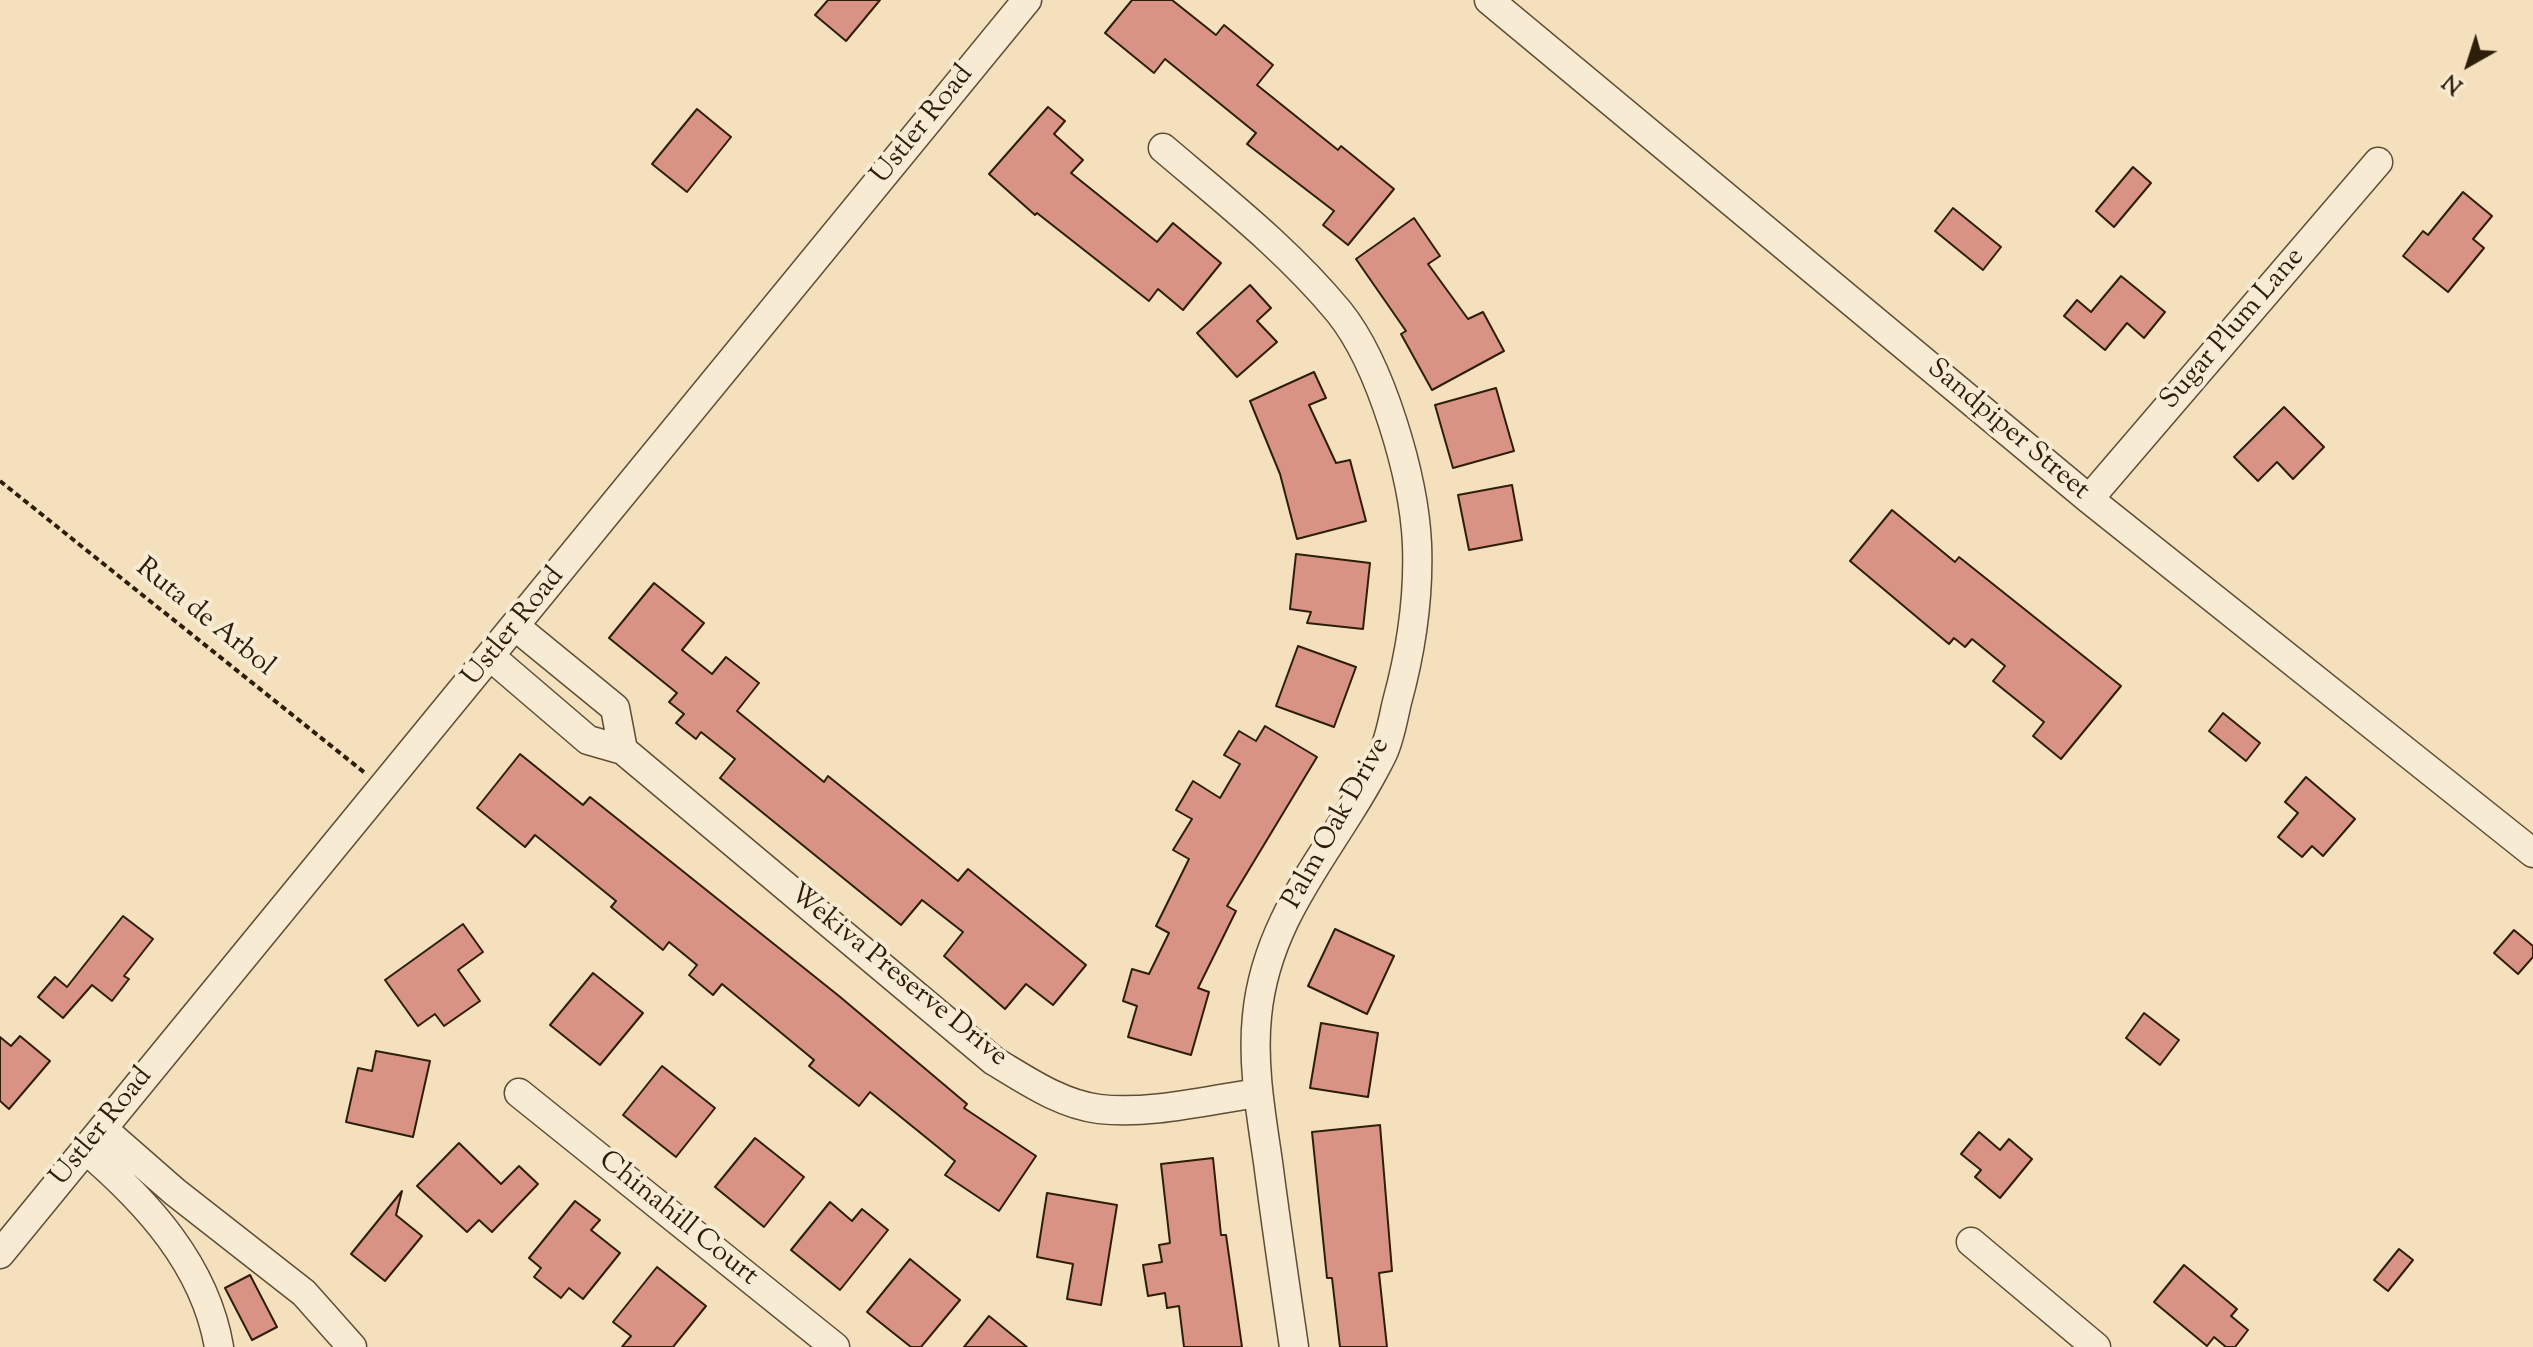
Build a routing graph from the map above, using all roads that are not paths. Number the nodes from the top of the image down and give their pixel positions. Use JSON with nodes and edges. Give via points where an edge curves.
{"nodes":[{"id":1,"x":1027,"y":0,"type":"edge"},
{"id":2,"x":1489,"y":0,"type":"edge"},
{"id":3,"x":1163,"y":148,"type":"dead end"},
{"id":4,"x":2378,"y":162,"type":"dead end"},
{"id":5,"x":2089,"y":499,"type":"junction"},
{"id":6,"x":516,"y":627,"type":"junction"},
{"id":7,"x":491,"y":657,"type":"junction"},
{"id":8,"x":581,"y":680,"type":"junction"},
{"id":9,"x":555,"y":711,"type":"junction"},
{"id":10,"x":623,"y":750,"type":"junction"},
{"id":11,"x":2533,"y":853,"type":"edge"},
{"id":12,"x":519,"y":1093,"type":"dead end"},
{"id":13,"x":1258,"y":1093,"type":"junction"},
{"id":14,"x":94,"y":1139,"type":"junction"},
{"id":15,"x":1971,"y":1242,"type":"dead end"},
{"id":16,"x":0,"y":1254,"type":"edge"},
{"id":17,"x":219,"y":1347,"type":"edge"},
{"id":18,"x":352,"y":1347,"type":"edge"},
{"id":19,"x":835,"y":1347,"type":"edge"},
{"id":20,"x":1294,"y":1347,"type":"edge"},
{"id":21,"x":2096,"y":1347,"type":"edge"}],
"edges":[{"from":1,"to":6,"type":"street","name":"Ustler Road"},
{"from":2,"to":5,"type":"street","name":"Sandpiper Street"},
{"from":3,"to":13,"type":"street","name":"Palm Oak Drive","via":[[1282,250],[1341,314],[1376,376],[1402,458],[1417,542],[1415,610],[1385,750],[1347,819],[1299,888],[1274,945],[1257,1015]]},
{"from":4,"to":5,"type":"street","name":"Sugar Plum Lane"},
{"from":5,"to":11,"type":"street","name":"Sandpiper Street"},
{"from":6,"to":7,"type":"street","name":"Ustler Road"},
{"from":6,"to":8,"type":"street"},
{"from":7,"to":9,"type":"street","name":"Wekiva Preserve Drive"},
{"from":7,"to":14,"type":"street","name":"Ustler Road"},
{"from":8,"to":9,"type":"street"},
{"from":8,"to":10,"type":"street","via":[[615,708]]},
{"from":9,"to":10,"type":"street","name":"Wekiva Preserve Drive","via":[[588,740]]},
{"from":10,"to":13,"type":"street","name":"Wekiva Preserve Drive","via":[[994,1061],[1054,1095],[1099,1109]]},
{"from":12,"to":19,"type":"street","name":"Chinahill Court"},
{"from":13,"to":20,"type":"street","name":"Palm Oak Drive"},
{"from":14,"to":16,"type":"street","name":"Ustler Road"},
{"from":14,"to":17,"type":"street","via":[[189,1263],[214,1319]]},
{"from":14,"to":18,"type":"street","via":[[175,1192],[304,1293]]},
{"from":15,"to":21,"type":"street"}]}
